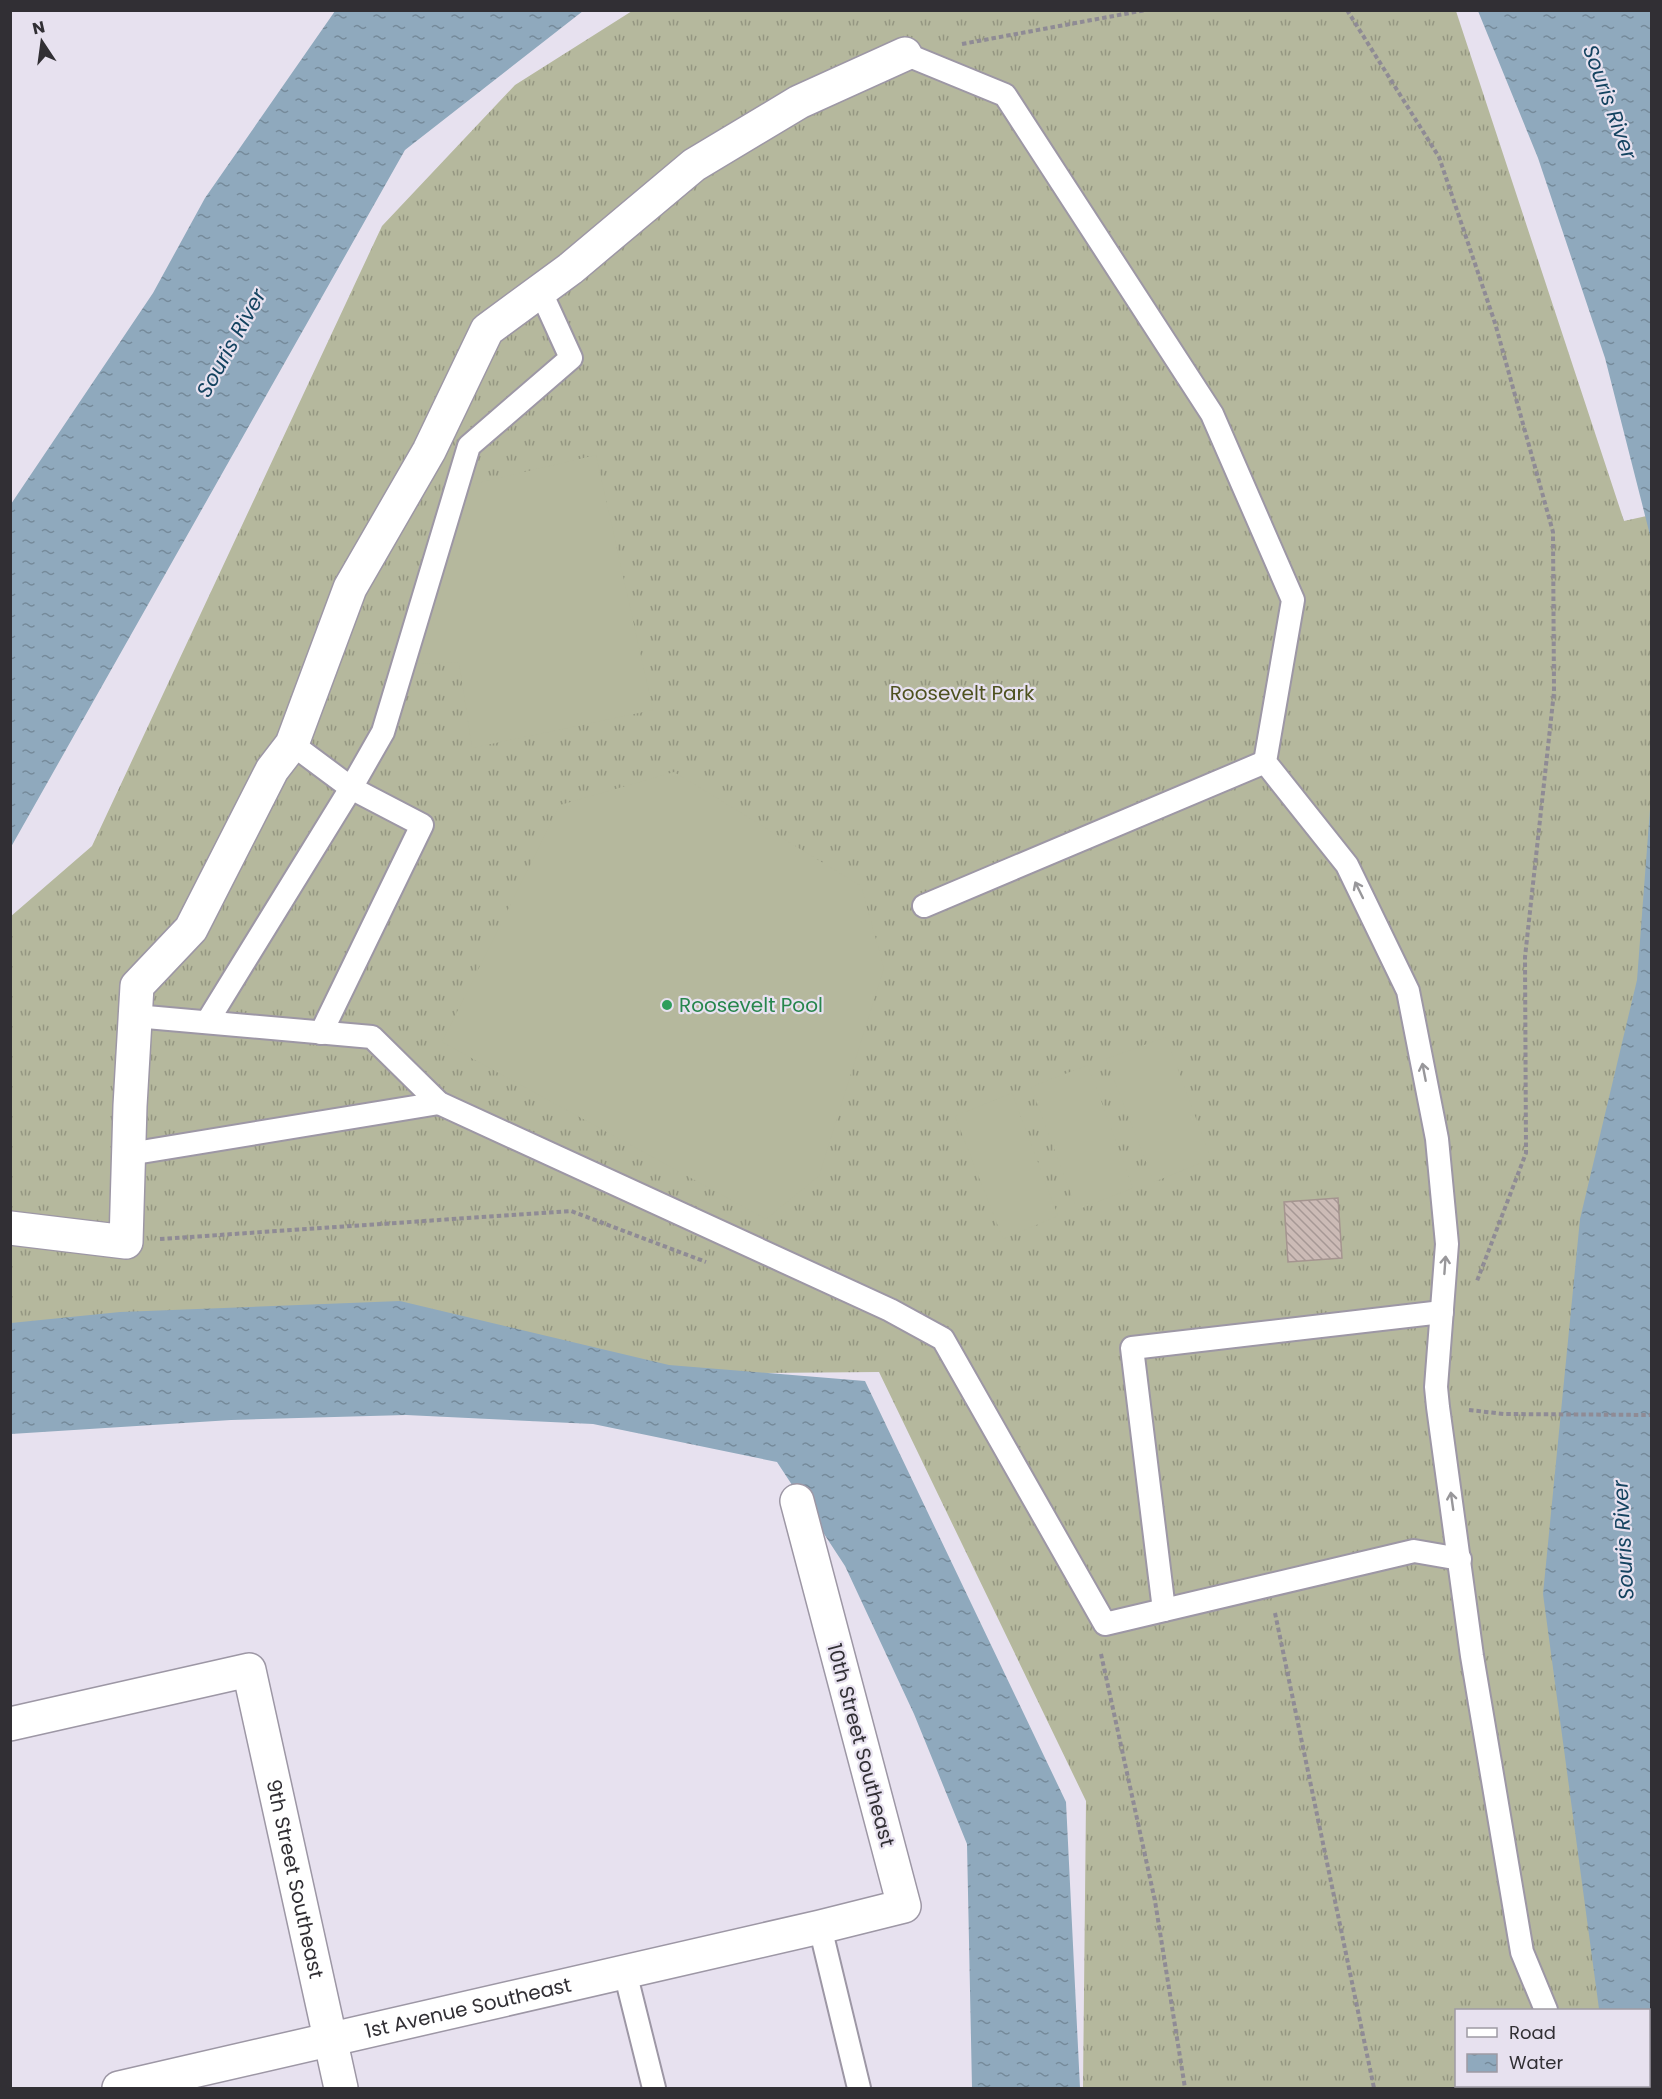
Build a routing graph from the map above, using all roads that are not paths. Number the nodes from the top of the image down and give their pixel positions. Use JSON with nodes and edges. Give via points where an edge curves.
{"nodes":[{"id":1,"x":905,"y":54,"type":"joint"},
{"id":2,"x":540,"y":290,"type":"junction"},
{"id":3,"x":439,"y":431,"type":"junction"},
{"id":4,"x":469,"y":446,"type":"junction"},
{"id":5,"x":292,"y":744,"type":"junction"},
{"id":6,"x":1265,"y":762,"type":"junction"},
{"id":7,"x":351,"y":788,"type":"junction"},
{"id":8,"x":924,"y":906,"type":"dead end"},
{"id":9,"x":135,"y":1016,"type":"junction"},
{"id":10,"x":207,"y":1022,"type":"junction"},
{"id":11,"x":321,"y":1033,"type":"junction"},
{"id":12,"x":439,"y":1103,"type":"junction"},
{"id":13,"x":129,"y":1154,"type":"junction"},
{"id":14,"x":10,"y":1228,"type":"edge"},
{"id":15,"x":1442,"y":1311,"type":"junction"},
{"id":16,"x":797,"y":1501,"type":"dead end"},
{"id":17,"x":1460,"y":1558,"type":"junction"},
{"id":18,"x":1164,"y":1610,"type":"junction"},
{"id":19,"x":10,"y":1724,"type":"edge"},
{"id":20,"x":819,"y":1927,"type":"junction"},
{"id":21,"x":625,"y":1972,"type":"junction"},
{"id":22,"x":1546,"y":2009,"type":"edge"},
{"id":23,"x":330,"y":2040,"type":"junction"},
{"id":24,"x":119,"y":2088,"type":"edge"},
{"id":25,"x":341,"y":2088,"type":"edge"},
{"id":26,"x":654,"y":2088,"type":"edge"},
{"id":27,"x":859,"y":2088,"type":"edge"}],
"edges":[{"from":1,"to":2,"type":"street","via":[[799,102],[694,165]]},
{"from":1,"to":6,"type":"lane","via":[[1005,95],[1212,414],[1293,600]]},
{"from":2,"to":3,"type":"street","via":[[487,330]]},
{"from":2,"to":4,"type":"lane","via":[[571,358]]},
{"from":3,"to":4,"type":"lane"},
{"from":3,"to":5,"type":"street","via":[[350,588]]},
{"from":4,"to":7,"type":"lane","via":[[383,732]]},
{"from":5,"to":7,"type":"lane"},
{"from":5,"to":9,"type":"street","via":[[272,770],[191,929],[136,986]]},
{"from":6,"to":8,"type":"lane"},
{"from":15,"to":6,"type":"lane","one_way":true,"via":[[1447,1244],[1437,1139],[1408,991],[1347,864]]},
{"from":7,"to":10,"type":"lane"},
{"from":7,"to":11,"type":"lane","via":[[422,825]]},
{"from":9,"to":10,"type":"lane"},
{"from":9,"to":13,"type":"street"},
{"from":10,"to":11,"type":"lane"},
{"from":11,"to":12,"type":"lane","via":[[372,1037]]},
{"from":12,"to":13,"type":"lane"},
{"from":12,"to":18,"type":"lane","via":[[890,1310],[943,1339],[1105,1624]]},
{"from":13,"to":14,"type":"street","via":[[126,1242]]},
{"from":17,"to":15,"type":"lane","one_way":true,"via":[[1436,1387]]},
{"from":15,"to":18,"type":"lane","via":[[1132,1348]]},
{"from":16,"to":20,"type":"street","name":"10th Street Southeast","via":[[904,1906]]},
{"from":17,"to":18,"type":"lane","via":[[1414,1551]]},
{"from":17,"to":22,"type":"lane","via":[[1472,1656],[1522,1952]]},
{"from":19,"to":23,"type":"street","name":"9th Street Southeast","via":[[249,1670]]},
{"from":20,"to":21,"type":"street","name":"1st Avenue Southeast"},
{"from":20,"to":27,"type":"lane"},
{"from":21,"to":23,"type":"street","name":"1st Avenue Southeast"},
{"from":21,"to":26,"type":"lane"},
{"from":23,"to":24,"type":"street","name":"1st Avenue Southeast"},
{"from":23,"to":25,"type":"street","name":"9th Street Southeast"}]}
